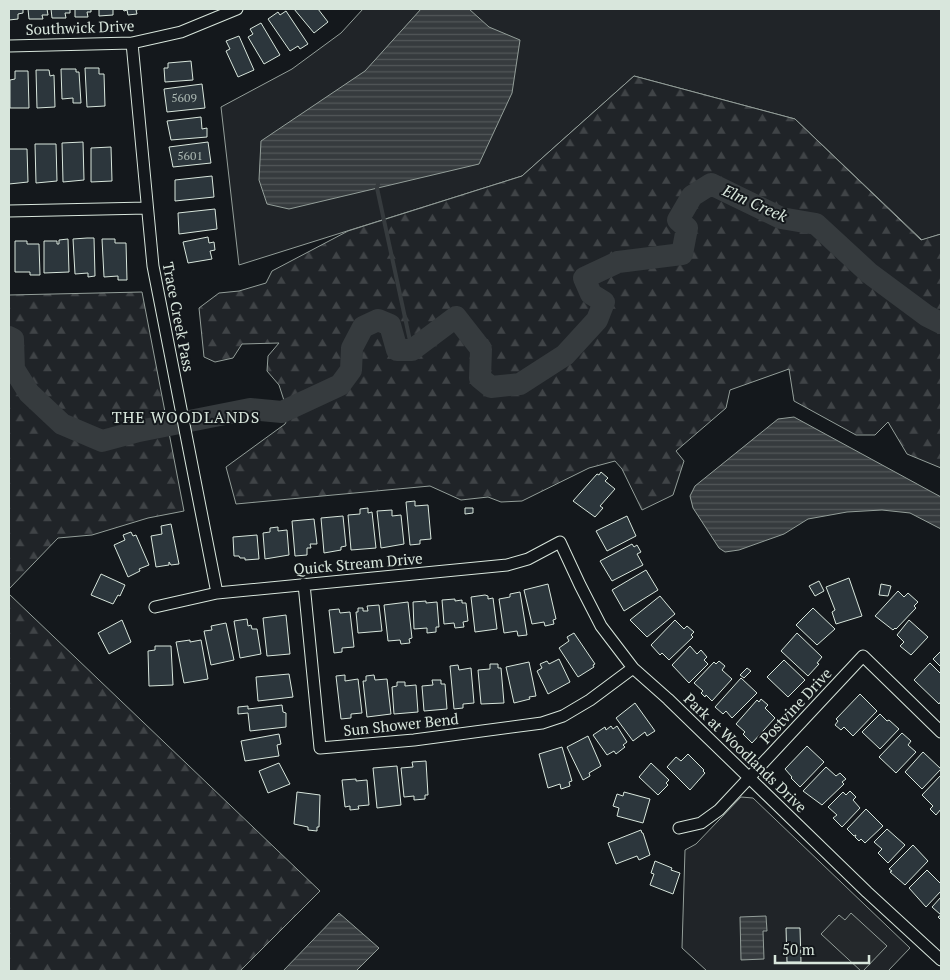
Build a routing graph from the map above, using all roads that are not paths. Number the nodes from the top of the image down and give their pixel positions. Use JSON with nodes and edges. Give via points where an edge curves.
{"nodes":[{"id":1,"x":237,"y":9,"type":"edge"},
{"id":2,"x":132,"y":43,"type":"junction"},
{"id":3,"x":9,"y":46,"type":"edge"},
{"id":4,"x":147,"y":208,"type":"junction"},
{"id":5,"x":9,"y":211,"type":"edge"},
{"id":6,"x":560,"y":542,"type":"joint"},
{"id":7,"x":304,"y":584,"type":"junction"},
{"id":8,"x":217,"y":593,"type":"junction"},
{"id":9,"x":155,"y":607,"type":"dead end"},
{"id":10,"x":633,"y":668,"type":"junction"},
{"id":11,"x":941,"y":732,"type":"edge"},
{"id":12,"x":749,"y":778,"type":"junction"},
{"id":13,"x":679,"y":828,"type":"dead end"},
{"id":14,"x":941,"y":960,"type":"edge"}],
"edges":[{"from":1,"to":2,"type":"street","name":"Southwick Drive","via":[[181,32]]},
{"from":2,"to":3,"type":"street","name":"Southwick Drive"},
{"from":2,"to":4,"type":"street","name":"Trace Creek Pass"},
{"from":4,"to":5,"type":"street"},
{"from":4,"to":8,"type":"street","name":"Trace Creek Pass","via":[[153,266]]},
{"from":6,"to":7,"type":"street","name":"Quick Stream Drive","via":[[528,559],[507,564]]},
{"from":6,"to":10,"type":"street","name":"Park at Woodlands Drive","via":[[601,626]]},
{"from":7,"to":8,"type":"street","name":"Quick Stream Drive"},
{"from":7,"to":10,"type":"street","name":"Sun Shower Bend","via":[[320,748],[542,724],[590,700]]},
{"from":8,"to":9,"type":"street","name":"Quick Stream Drive"},
{"from":10,"to":12,"type":"street","name":"Park at Woodlands Drive"},
{"from":11,"to":12,"type":"street","name":"Postvine Drive","via":[[863,656]]},
{"from":12,"to":13,"type":"street","name":"Postvine Drive","via":[[701,823]]},
{"from":12,"to":14,"type":"street","name":"Park at Woodlands Drive"}]}
